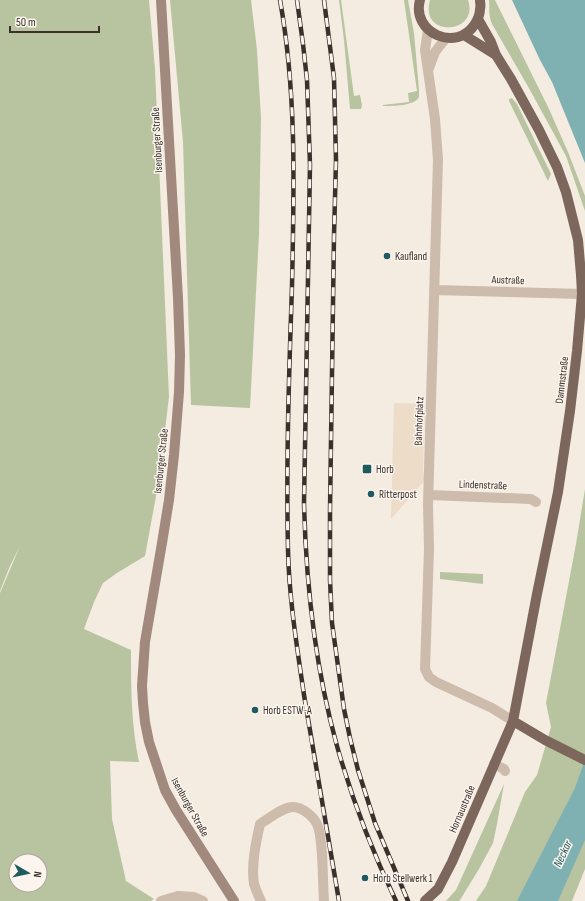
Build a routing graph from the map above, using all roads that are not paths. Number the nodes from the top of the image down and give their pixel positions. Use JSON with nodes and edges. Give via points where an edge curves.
{"nodes":[{"id":1,"x":161,"y":0,"type":"edge"},
{"id":2,"x":420,"y":0,"type":"edge"},
{"id":3,"x":480,"y":0,"type":"edge"},
{"id":4,"x":478,"y":19,"type":"junction"},
{"id":5,"x":428,"y":30,"type":"junction"},
{"id":6,"x":464,"y":35,"type":"junction"},
{"id":7,"x":446,"y":38,"type":"junction"},
{"id":8,"x":496,"y":55,"type":"junction"},
{"id":9,"x":428,"y":70,"type":"junction"},
{"id":10,"x":434,"y":290,"type":"junction"},
{"id":11,"x":582,"y":294,"type":"junction"},
{"id":12,"x":429,"y":495,"type":"junction"},
{"id":13,"x":534,"y":501,"type":"dead end"},
{"id":14,"x":513,"y":721,"type":"junction"},
{"id":15,"x":585,"y":760,"type":"edge"},
{"id":16,"x":494,"y":764,"type":"junction"},
{"id":17,"x":505,"y":771,"type":"dead end"},
{"id":18,"x":161,"y":901,"type":"edge"},
{"id":19,"x":203,"y":901,"type":"edge"},
{"id":20,"x":234,"y":901,"type":"edge"},
{"id":21,"x":261,"y":901,"type":"edge"},
{"id":22,"x":324,"y":901,"type":"edge"},
{"id":23,"x":425,"y":901,"type":"edge"}],
"edges":[{"from":1,"to":20,"type":"street","name":"Isenburger Straße","via":[[180,355],[175,447],[169,500],[145,642],[143,703],[149,742],[165,790]]},
{"from":2,"to":5,"type":"main road","via":[[419,13]]},
{"from":3,"to":4,"type":"main road"},
{"from":4,"to":6,"type":"main road"},
{"from":4,"to":8,"type":"main road","name":"Dammstraße"},
{"from":5,"to":7,"type":"main road","via":[[436,36]]},
{"from":5,"to":9,"type":"street","name":"Bahnhofplatz","via":[[425,50]]},
{"from":6,"to":7,"type":"main road"},
{"from":6,"to":8,"type":"main road","name":"Dammstraße"},
{"from":7,"to":9,"type":"street","name":"Bahnhofplatz","via":[[435,52]]},
{"from":8,"to":11,"type":"main road","name":"Dammstraße","via":[[539,130],[566,192],[578,240]]},
{"from":9,"to":10,"type":"street","name":"Bahnhofplatz","via":[[438,160]]},
{"from":10,"to":11,"type":"street","name":"Austraße"},
{"from":10,"to":12,"type":"street","name":"Bahnhofplatz"},
{"from":11,"to":14,"type":"main road","name":"Dammstraße","via":[[575,374],[558,492]]},
{"from":12,"to":13,"type":"street","name":"Lindenstraße"},
{"from":12,"to":14,"type":"street","name":"Bahnhofplatz","via":[[425,669],[436,682],[492,708]]},
{"from":14,"to":15,"type":"main road"},
{"from":14,"to":16,"type":"main road","name":"Hornaustraße"},
{"from":16,"to":17,"type":"street"},
{"from":16,"to":23,"type":"main road","name":"Hornaustraße","via":[[452,862],[438,889]]},
{"from":18,"to":19,"type":"street","via":[[178,896],[194,896]]},
{"from":21,"to":22,"type":"street","via":[[253,872],[260,824],[281,810],[292,807],[308,813],[317,825],[321,841]]}]}
